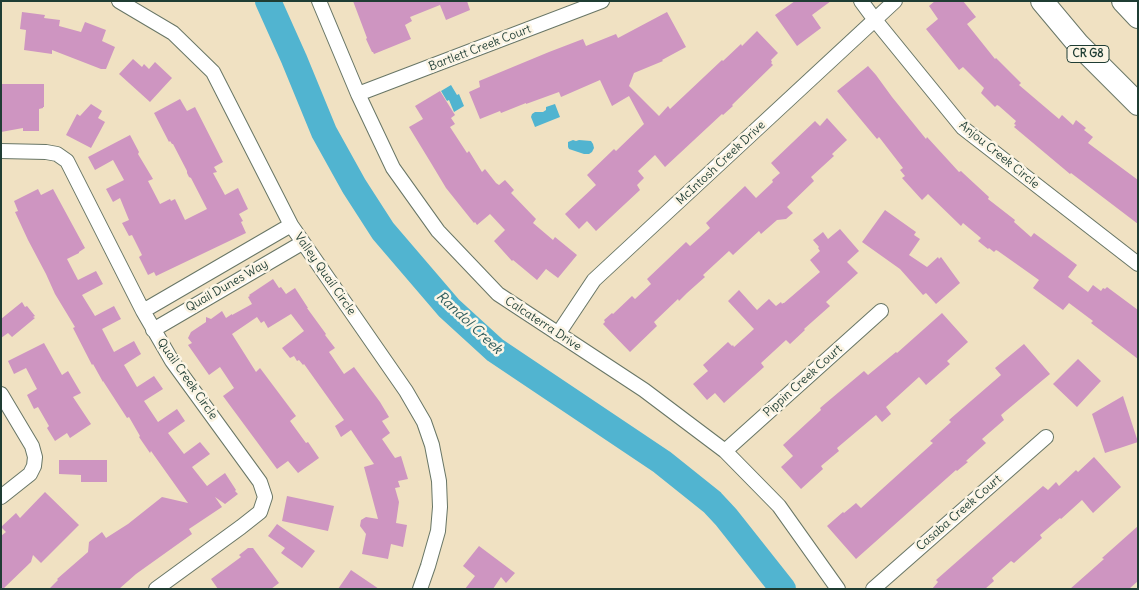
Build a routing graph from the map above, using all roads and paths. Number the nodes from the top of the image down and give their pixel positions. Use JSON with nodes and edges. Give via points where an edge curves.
{"nodes":[{"id":1,"x":119,"y":1,"type":"edge"},
{"id":2,"x":319,"y":1,"type":"edge"},
{"id":3,"x":602,"y":1,"type":"edge"},
{"id":4,"x":861,"y":1,"type":"edge"},
{"id":5,"x":895,"y":1,"type":"edge"},
{"id":6,"x":1042,"y":1,"type":"edge"},
{"id":7,"x":1122,"y":1,"type":"edge"},
{"id":8,"x":1138,"y":17,"type":"edge"},
{"id":9,"x":875,"y":20,"type":"junction"},
{"id":10,"x":358,"y":94,"type":"junction"},
{"id":11,"x":1138,"y":104,"type":"edge"},
{"id":12,"x":1,"y":151,"type":"edge"},
{"id":13,"x":291,"y":225,"type":"junction"},
{"id":14,"x":302,"y":243,"type":"junction"},
{"id":15,"x":1138,"y":264,"type":"edge"},
{"id":16,"x":881,"y":311,"type":"dead end"},
{"id":17,"x":143,"y":312,"type":"junction"},
{"id":18,"x":153,"y":330,"type":"junction"},
{"id":19,"x":558,"y":334,"type":"junction"},
{"id":20,"x":1,"y":394,"type":"edge"},
{"id":21,"x":1046,"y":437,"type":"dead end"},
{"id":22,"x":725,"y":451,"type":"junction"},
{"id":23,"x":1,"y":497,"type":"edge"},
{"id":24,"x":156,"y":589,"type":"edge"},
{"id":25,"x":420,"y":589,"type":"edge"},
{"id":26,"x":838,"y":589,"type":"edge"},
{"id":27,"x":872,"y":589,"type":"edge"}],
"edges":[{"from":1,"to":13,"type":"street","name":"Valley Quail Circle","via":[[173,32],[213,72]]},
{"from":2,"to":10,"type":"street","name":"Calcaterra Drive"},
{"from":3,"to":10,"type":"street","name":"Bartlett Creek Court"},
{"from":4,"to":9,"type":"street","name":"Anjou Creek Circle"},
{"from":5,"to":9,"type":"street","name":"McIntosh Creek Drive"},
{"from":6,"to":11,"type":"main road","number":"CR G8","via":[[1078,44]]},
{"from":7,"to":8,"type":"main road"},
{"from":9,"to":15,"type":"street","name":"Anjou Creek Circle","via":[[963,128]]},
{"from":9,"to":19,"type":"street","name":"McIntosh Creek Drive","via":[[594,280]]},
{"from":10,"to":19,"type":"street","name":"Calcaterra Drive","via":[[393,168],[438,231],[498,294]]},
{"from":12,"to":17,"type":"street","name":"Quail Creek Circle","via":[[46,152],[57,154],[66,161]]},
{"from":13,"to":14,"type":"street","name":"Valley Quail Circle"},
{"from":13,"to":17,"type":"street","name":"Quail Dunes Way"},
{"from":14,"to":18,"type":"street","name":"Quail Dunes Way"},
{"from":14,"to":25,"type":"street","name":"Valley Quail Circle","via":[[406,391],[424,422],[432,444],[440,507],[438,531]]},
{"from":16,"to":22,"type":"street","name":"Pippin Creek Court"},
{"from":17,"to":18,"type":"street","name":"Quail Creek Circle"},
{"from":18,"to":24,"type":"street","name":"Quail Creek Circle","via":[[260,482],[264,498],[260,512]]},
{"from":19,"to":22,"type":"street","name":"Calcaterra Drive","via":[[644,390]]},
{"from":20,"to":23,"type":"street","via":[[32,446],[35,457],[30,474]]},
{"from":21,"to":27,"type":"street","name":"Casaba Creek Court"},
{"from":22,"to":26,"type":"street","name":"Calcaterra Drive","via":[[779,506]]}]}
